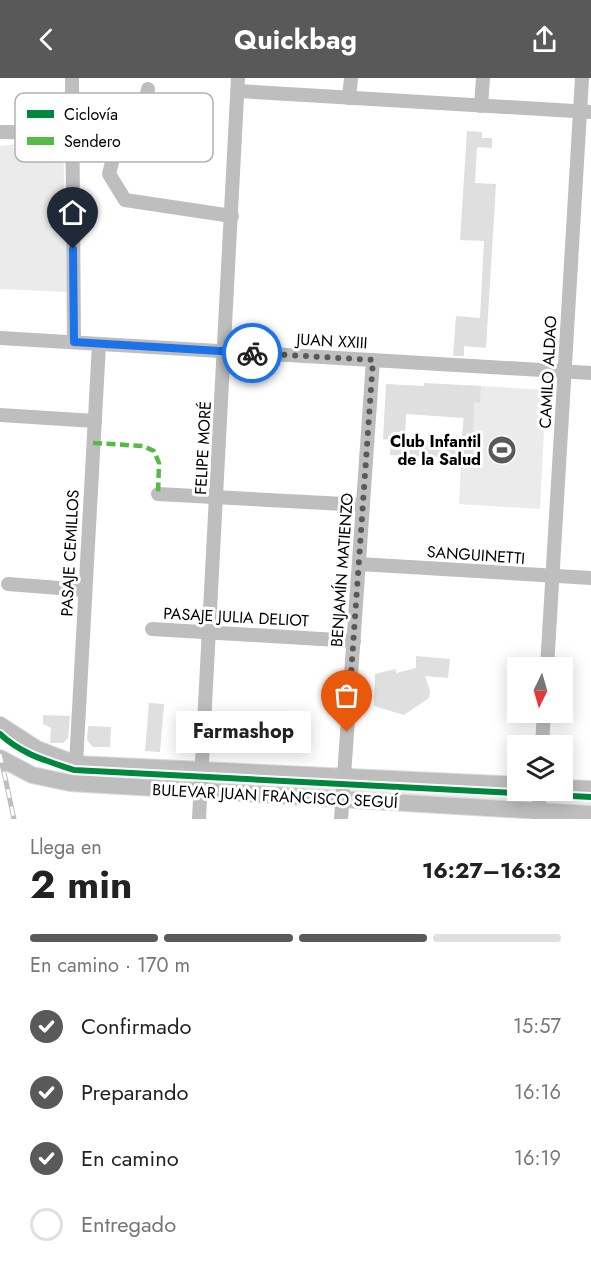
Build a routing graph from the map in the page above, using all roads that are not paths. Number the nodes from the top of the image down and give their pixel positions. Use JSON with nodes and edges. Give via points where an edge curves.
{"nodes":[{"id":1,"x":351,"y":78,"type":"edge"},
{"id":2,"x":483,"y":78,"type":"edge"},
{"id":3,"x":582,"y":78,"type":"edge"},
{"id":4,"x":238,"y":85,"type":"edge"},
{"id":5,"x":148,"y":89,"type":"dead end"},
{"id":6,"x":147,"y":93,"type":"edge"},
{"id":7,"x":349,"y":98,"type":"junction"},
{"id":8,"x":482,"y":106,"type":"junction"},
{"id":9,"x":585,"y":112,"type":"edge"},
{"id":10,"x":72,"y":162,"type":"edge"},
{"id":11,"x":112,"y":162,"type":"edge"},
{"id":12,"x":232,"y":216,"type":"junction"},
{"id":13,"x":0,"y":338,"type":"edge"},
{"id":14,"x":74,"y":342,"type":"junction"},
{"id":15,"x":99,"y":344,"type":"junction"},
{"id":16,"x":224,"y":351,"type":"junction"},
{"id":17,"x":373,"y":360,"type":"junction"},
{"id":18,"x":564,"y":372,"type":"junction"},
{"id":19,"x":591,"y":373,"type":"edge"},
{"id":20,"x":0,"y":415,"type":"edge"},
{"id":21,"x":94,"y":421,"type":"junction"},
{"id":22,"x":158,"y":494,"type":"dead end"},
{"id":23,"x":217,"y":498,"type":"junction"},
{"id":24,"x":363,"y":505,"type":"junction"},
{"id":25,"x":359,"y":564,"type":"junction"},
{"id":26,"x":552,"y":576,"type":"junction"},
{"id":27,"x":591,"y":578,"type":"edge"},
{"id":28,"x":8,"y":584,"type":"dead end"},
{"id":29,"x":84,"y":590,"type":"junction"},
{"id":30,"x":152,"y":628,"type":"dead end"},
{"id":31,"x":209,"y":632,"type":"junction"},
{"id":32,"x":354,"y":641,"type":"junction"},
{"id":33,"x":548,"y":657,"type":"edge"},
{"id":34,"x":0,"y":725,"type":"edge"},
{"id":35,"x":0,"y":758,"type":"edge"},
{"id":36,"x":76,"y":764,"type":"junction"},
{"id":37,"x":202,"y":771,"type":"junction"},
{"id":38,"x":344,"y":778,"type":"junction"},
{"id":39,"x":507,"y":785,"type":"edge"},
{"id":40,"x":573,"y":788,"type":"edge"},
{"id":41,"x":591,"y":789,"type":"edge"},
{"id":42,"x":201,"y":792,"type":"junction"},
{"id":43,"x":342,"y":800,"type":"junction"},
{"id":44,"x":591,"y":814,"type":"edge"},
{"id":45,"x":538,"y":815,"type":"edge"},
{"id":46,"x":199,"y":819,"type":"edge"},
{"id":47,"x":341,"y":819,"type":"edge"}],
"edges":[{"from":1,"to":7,"type":"street"},
{"from":2,"to":8,"type":"street"},
{"from":3,"to":9,"type":"street","name":"CAMILO ALDAO"},
{"from":4,"to":7,"type":"street"},
{"from":4,"to":12,"type":"street","name":"FELIPE MORÉ"},
{"from":5,"to":6,"type":"street"},
{"from":7,"to":8,"type":"street"},
{"from":8,"to":9,"type":"street"},
{"from":9,"to":18,"type":"street","name":"CAMILO ALDAO"},
{"from":10,"to":14,"type":"street"},
{"from":11,"to":12,"type":"street","via":[[109,174],[125,200]]},
{"from":12,"to":16,"type":"street","name":"FELIPE MORÉ"},
{"from":13,"to":14,"type":"street","name":"JUAN XXIII"},
{"from":14,"to":15,"type":"street","name":"JUAN XXIII"},
{"from":15,"to":16,"type":"street","name":"JUAN XXIII"},
{"from":15,"to":21,"type":"street","name":"PASAJE CEMILLOS"},
{"from":16,"to":17,"type":"street","name":"JUAN XXIII"},
{"from":16,"to":23,"type":"street","name":"FELIPE MORÉ"},
{"from":17,"to":18,"type":"street","name":"JUAN XXIII"},
{"from":17,"to":24,"type":"street","name":"BENJAMÍN MATIENZO"},
{"from":18,"to":19,"type":"street","name":"JUAN XXIII"},
{"from":18,"to":26,"type":"street","name":"CAMILO ALDAO"},
{"from":20,"to":21,"type":"street"},
{"from":21,"to":29,"type":"street","name":"PASAJE CEMILLOS"},
{"from":22,"to":23,"type":"street"},
{"from":23,"to":24,"type":"street"},
{"from":23,"to":31,"type":"street","name":"FELIPE MORÉ"},
{"from":24,"to":25,"type":"street","name":"BENJAMÍN MATIENZO"},
{"from":25,"to":26,"type":"street","name":"SANGUINETTI"},
{"from":25,"to":32,"type":"street","name":"BENJAMÍN MATIENZO"},
{"from":26,"to":27,"type":"street","name":"SANGUINETTI"},
{"from":26,"to":33,"type":"street","name":"CAMILO ALDAO"},
{"from":28,"to":29,"type":"street"},
{"from":29,"to":36,"type":"street","name":"PASAJE CEMILLOS"},
{"from":30,"to":31,"type":"street","name":"PASAJE JULIA DELIOT"},
{"from":31,"to":32,"type":"street","name":"PASAJE JULIA DELIOT"},
{"from":31,"to":37,"type":"street","name":"FELIPE MORÉ"},
{"from":32,"to":38,"type":"street","name":"BENJAMÍN MATIENZO"},
{"from":34,"to":36,"type":"main road","name":"BULEVAR JUAN FRANCISCO SEGUÍ","via":[[37,749]]},
{"from":35,"to":42,"type":"main road","name":"BULEVAR JUAN FRANCISCO SEGUÍ","via":[[32,775],[70,783]]},
{"from":36,"to":37,"type":"main road","name":"BULEVAR JUAN FRANCISCO SEGUÍ"},
{"from":37,"to":38,"type":"main road","name":"BULEVAR JUAN FRANCISCO SEGUÍ"},
{"from":37,"to":42,"type":"street","name":"FELIPE MORÉ"},
{"from":38,"to":39,"type":"main road","name":"BULEVAR JUAN FRANCISCO SEGUÍ"},
{"from":38,"to":43,"type":"street","name":"BENJAMÍN MATIENZO"},
{"from":40,"to":41,"type":"main road"},
{"from":42,"to":43,"type":"main road","name":"BULEVAR JUAN FRANCISCO SEGUÍ"},
{"from":42,"to":46,"type":"street","name":"FELIPE MORÉ"},
{"from":43,"to":45,"type":"main road","name":"BULEVAR JUAN FRANCISCO SEGUÍ"},
{"from":43,"to":47,"type":"street","name":"BENJAMÍN MATIENZO"},
{"from":44,"to":45,"type":"main road","name":"BULEVAR JUAN FRANCISCO SEGUÍ"}]}
